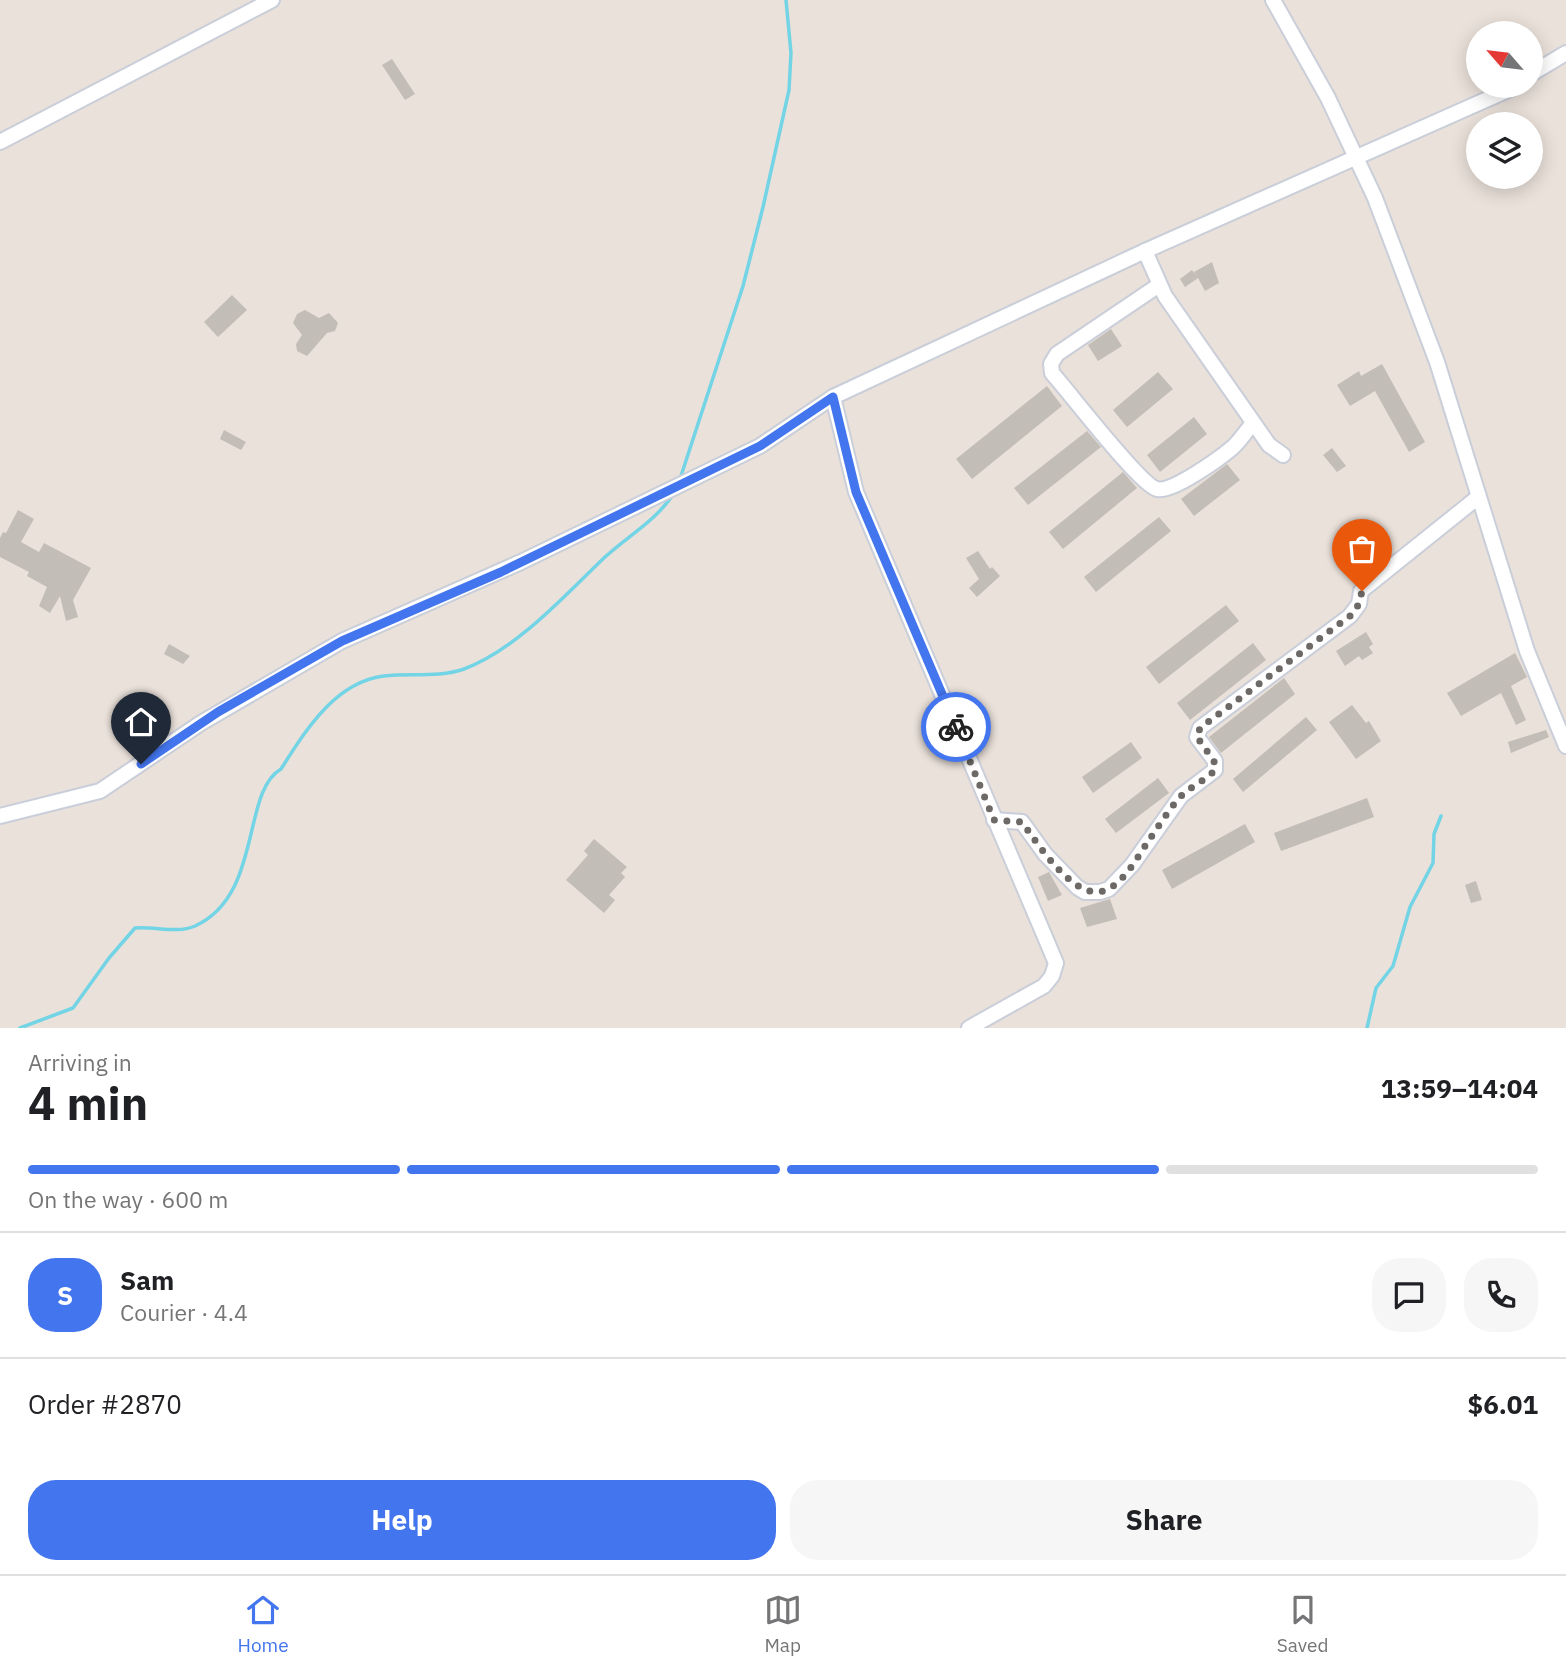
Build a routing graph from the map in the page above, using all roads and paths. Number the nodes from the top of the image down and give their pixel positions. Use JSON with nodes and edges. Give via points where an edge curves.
{"nodes":[{"id":1,"x":272,"y":0,"type":"edge"},
{"id":2,"x":1273,"y":0,"type":"edge"},
{"id":3,"x":1566,"y":53,"type":"edge"},
{"id":4,"x":1544,"y":66,"type":"edge"},
{"id":5,"x":1489,"y":98,"type":"edge"},
{"id":6,"x":0,"y":142,"type":"edge"},
{"id":7,"x":1357,"y":155,"type":"junction"},
{"id":8,"x":1144,"y":251,"type":"junction"},
{"id":9,"x":1159,"y":285,"type":"junction"},
{"id":10,"x":833,"y":397,"type":"junction"},
{"id":11,"x":1253,"y":423,"type":"junction"},
{"id":12,"x":1283,"y":455,"type":"dead end"},
{"id":13,"x":1477,"y":498,"type":"junction"},
{"id":14,"x":1566,"y":746,"type":"edge"},
{"id":15,"x":0,"y":816,"type":"edge"},
{"id":16,"x":994,"y":820,"type":"junction"},
{"id":17,"x":969,"y":1028,"type":"edge"}],
"edges":[{"from":1,"to":6,"type":"street"},
{"from":2,"to":7,"type":"street"},
{"from":3,"to":4,"type":"street"},
{"from":5,"to":7,"type":"street"},
{"from":7,"to":8,"type":"street"},
{"from":7,"to":13,"type":"street","via":[[1437,362]]},
{"from":8,"to":9,"type":"street"},
{"from":8,"to":10,"type":"street"},
{"from":9,"to":11,"type":"street"},
{"from":9,"to":11,"type":"street","via":[[1057,354],[1052,373],[1154,489],[1164,490],[1185,480],[1234,446]]},
{"from":10,"to":15,"type":"street","via":[[760,446],[510,568],[342,641],[201,723],[100,791]]},
{"from":10,"to":16,"type":"street","via":[[856,492]]},
{"from":11,"to":12,"type":"street"},
{"from":13,"to":14,"type":"street","via":[[1527,651]]},
{"from":13,"to":16,"type":"street","via":[[1362,591],[1350,616],[1200,728],[1197,737],[1215,770],[1181,796],[1110,889],[1085,892],[1045,854],[1022,822]]},
{"from":16,"to":17,"type":"street","via":[[1056,963],[1044,986]]}]}
